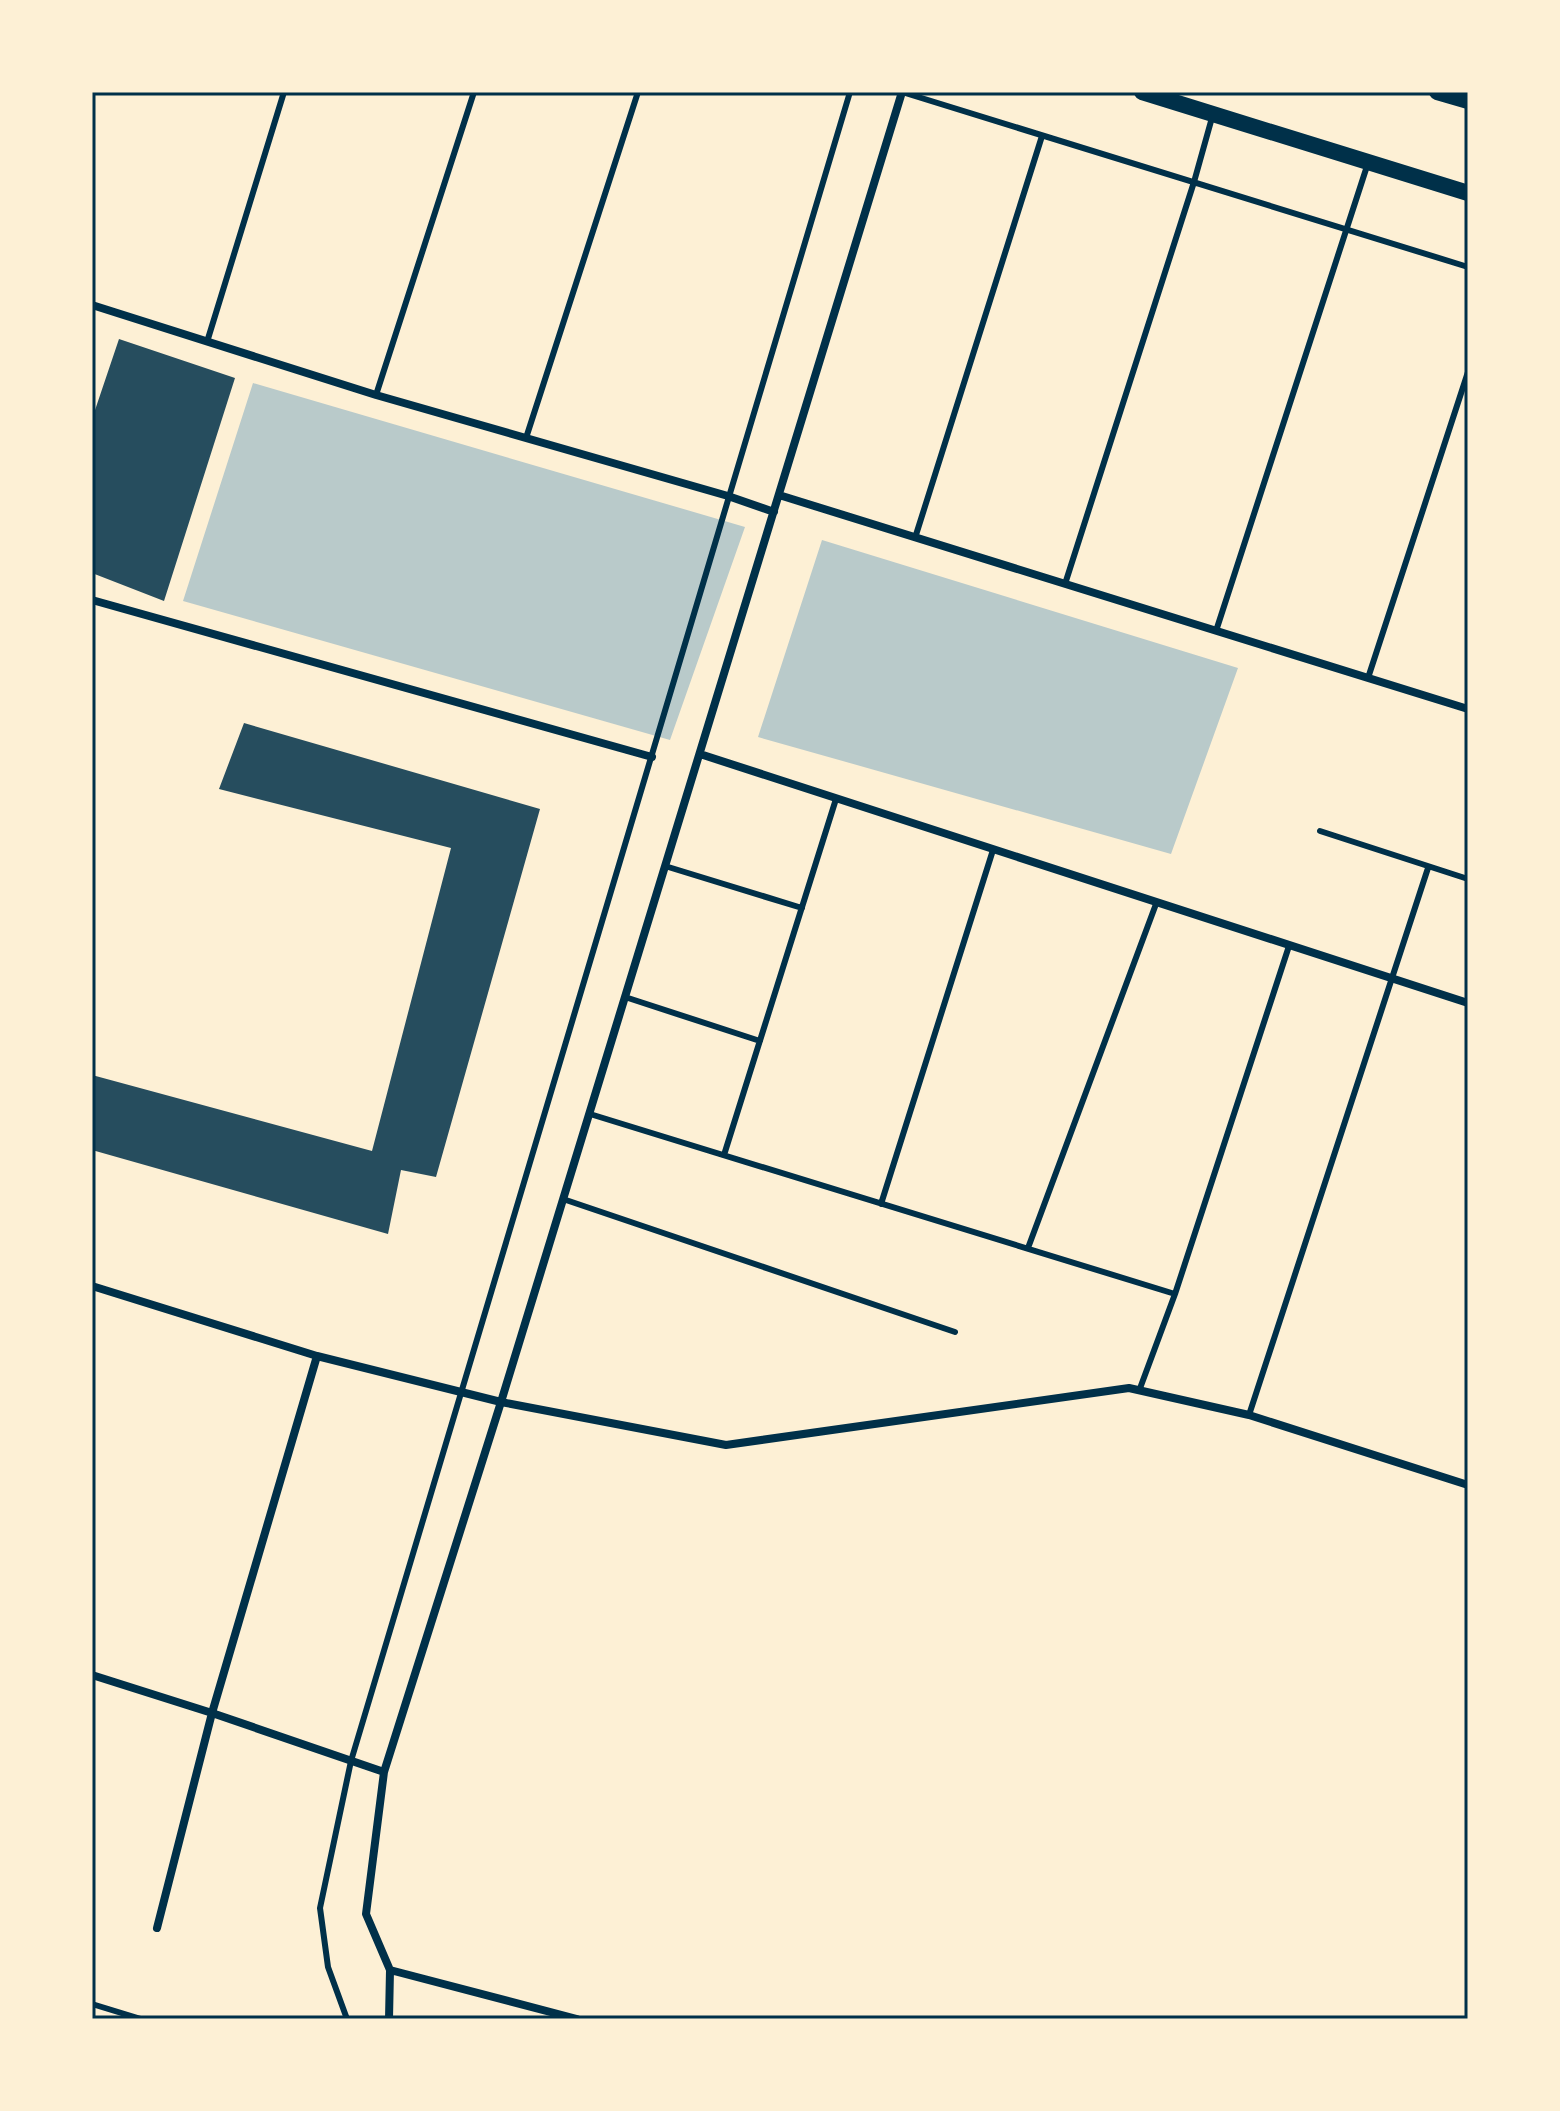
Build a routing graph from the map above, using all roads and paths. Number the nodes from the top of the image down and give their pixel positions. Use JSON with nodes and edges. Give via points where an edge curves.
{"nodes":[{"id":1,"x":284,"y":92,"type":"edge"},
{"id":2,"x":474,"y":92,"type":"edge"},
{"id":3,"x":638,"y":92,"type":"edge"},
{"id":4,"x":850,"y":92,"type":"edge"},
{"id":5,"x":902,"y":92,"type":"edge"},
{"id":6,"x":1142,"y":92,"type":"edge"},
{"id":7,"x":1437,"y":92,"type":"edge"},
{"id":8,"x":1468,"y":101,"type":"edge"},
{"id":9,"x":1213,"y":114,"type":"junction"},
{"id":10,"x":1042,"y":136,"type":"junction"},
{"id":11,"x":1368,"y":162,"type":"junction"},
{"id":12,"x":1194,"y":182,"type":"junction"},
{"id":13,"x":1468,"y":193,"type":"edge"},
{"id":14,"x":1348,"y":230,"type":"junction"},
{"id":15,"x":1468,"y":267,"type":"edge"},
{"id":16,"x":92,"y":305,"type":"edge"},
{"id":17,"x":207,"y":342,"type":"junction"},
{"id":18,"x":1468,"y":372,"type":"edge"},
{"id":19,"x":376,"y":395,"type":"junction"},
{"id":20,"x":526,"y":438,"type":"junction"},
{"id":21,"x":779,"y":495,"type":"junction"},
{"id":22,"x":728,"y":496,"type":"junction"},
{"id":23,"x":774,"y":512,"type":"junction"},
{"id":24,"x":915,"y":538,"type":"junction"},
{"id":25,"x":1065,"y":584,"type":"junction"},
{"id":26,"x":92,"y":600,"type":"edge"},
{"id":27,"x":1216,"y":631,"type":"junction"},
{"id":28,"x":1368,"y":678,"type":"junction"},
{"id":29,"x":1468,"y":709,"type":"edge"},
{"id":30,"x":700,"y":754,"type":"junction"},
{"id":31,"x":652,"y":757,"type":"junction"},
{"id":32,"x":836,"y":799,"type":"junction"},
{"id":33,"x":1320,"y":831,"type":"dead end"},
{"id":34,"x":993,"y":850,"type":"junction"},
{"id":35,"x":665,"y":866,"type":"junction"},
{"id":36,"x":1428,"y":868,"type":"junction"},
{"id":37,"x":1468,"y":879,"type":"edge"},
{"id":38,"x":1156,"y":904,"type":"junction"},
{"id":39,"x":802,"y":908,"type":"junction"},
{"id":40,"x":1289,"y":946,"type":"junction"},
{"id":41,"x":1391,"y":980,"type":"junction"},
{"id":42,"x":625,"y":997,"type":"junction"},
{"id":43,"x":1468,"y":1003,"type":"edge"},
{"id":44,"x":760,"y":1041,"type":"junction"},
{"id":45,"x":590,"y":1114,"type":"junction"},
{"id":46,"x":724,"y":1155,"type":"junction"},
{"id":47,"x":563,"y":1199,"type":"junction"},
{"id":48,"x":881,"y":1204,"type":"junction"},
{"id":49,"x":1028,"y":1248,"type":"junction"},
{"id":50,"x":92,"y":1286,"type":"edge"},
{"id":51,"x":1175,"y":1294,"type":"junction"},
{"id":52,"x":955,"y":1332,"type":"dead end"},
{"id":53,"x":317,"y":1356,"type":"junction"},
{"id":54,"x":1139,"y":1391,"type":"junction"},
{"id":55,"x":461,"y":1392,"type":"junction"},
{"id":56,"x":501,"y":1402,"type":"junction"},
{"id":57,"x":1249,"y":1415,"type":"junction"},
{"id":58,"x":1468,"y":1485,"type":"edge"},
{"id":59,"x":92,"y":1675,"type":"edge"},
{"id":60,"x":212,"y":1713,"type":"junction"},
{"id":61,"x":351,"y":1761,"type":"junction"},
{"id":62,"x":384,"y":1772,"type":"junction"},
{"id":63,"x":157,"y":1928,"type":"dead end"},
{"id":64,"x":390,"y":1970,"type":"junction"},
{"id":65,"x":92,"y":2004,"type":"edge"},
{"id":66,"x":141,"y":2019,"type":"edge"},
{"id":67,"x":347,"y":2019,"type":"edge"},
{"id":68,"x":389,"y":2019,"type":"edge"},
{"id":69,"x":577,"y":2019,"type":"edge"}],
"edges":[{"from":1,"to":17,"type":"lane"},
{"from":2,"to":19,"type":"lane"},
{"from":3,"to":20,"type":"lane"},
{"from":4,"to":22,"type":"lane"},
{"from":5,"to":10,"type":"lane"},
{"from":5,"to":21,"type":"street"},
{"from":6,"to":9,"type":"main road"},
{"from":7,"to":8,"type":"main road"},
{"from":9,"to":11,"type":"main road"},
{"from":9,"to":12,"type":"lane"},
{"from":10,"to":12,"type":"lane"},
{"from":10,"to":24,"type":"lane"},
{"from":11,"to":13,"type":"main road"},
{"from":11,"to":14,"type":"lane"},
{"from":12,"to":14,"type":"lane"},
{"from":12,"to":25,"type":"lane"},
{"from":14,"to":15,"type":"lane"},
{"from":14,"to":27,"type":"lane"},
{"from":16,"to":17,"type":"street"},
{"from":17,"to":19,"type":"street"},
{"from":18,"to":28,"type":"lane"},
{"from":19,"to":20,"type":"street"},
{"from":20,"to":22,"type":"street"},
{"from":21,"to":23,"type":"street"},
{"from":21,"to":24,"type":"street"},
{"from":22,"to":23,"type":"street"},
{"from":22,"to":31,"type":"lane"},
{"from":23,"to":30,"type":"street"},
{"from":24,"to":25,"type":"street"},
{"from":25,"to":27,"type":"street"},
{"from":26,"to":31,"type":"street"},
{"from":27,"to":28,"type":"street"},
{"from":28,"to":29,"type":"street"},
{"from":30,"to":32,"type":"street"},
{"from":30,"to":35,"type":"street"},
{"from":31,"to":55,"type":"lane"},
{"from":32,"to":34,"type":"street"},
{"from":32,"to":39,"type":"lane"},
{"from":33,"to":36,"type":"lane"},
{"from":34,"to":38,"type":"street"},
{"from":34,"to":48,"type":"lane"},
{"from":35,"to":39,"type":"lane"},
{"from":35,"to":42,"type":"street"},
{"from":36,"to":37,"type":"lane"},
{"from":36,"to":41,"type":"lane"},
{"from":38,"to":40,"type":"street"},
{"from":38,"to":49,"type":"lane"},
{"from":39,"to":44,"type":"lane"},
{"from":40,"to":41,"type":"street"},
{"from":40,"to":51,"type":"lane"},
{"from":41,"to":43,"type":"street"},
{"from":41,"to":57,"type":"lane"},
{"from":42,"to":44,"type":"lane"},
{"from":42,"to":45,"type":"street"},
{"from":44,"to":46,"type":"lane"},
{"from":45,"to":46,"type":"lane"},
{"from":45,"to":47,"type":"street"},
{"from":46,"to":48,"type":"lane"},
{"from":47,"to":52,"type":"lane"},
{"from":47,"to":56,"type":"street"},
{"from":48,"to":49,"type":"lane"},
{"from":49,"to":51,"type":"lane"},
{"from":50,"to":53,"type":"street"},
{"from":51,"to":54,"type":"lane"},
{"from":53,"to":55,"type":"street"},
{"from":53,"to":60,"type":"street"},
{"from":54,"to":56,"type":"street","via":[[1129,1388],[726,1445]]},
{"from":54,"to":57,"type":"street"},
{"from":55,"to":56,"type":"street"},
{"from":55,"to":61,"type":"lane"},
{"from":56,"to":62,"type":"street"},
{"from":57,"to":58,"type":"street"},
{"from":59,"to":60,"type":"street"},
{"from":60,"to":61,"type":"street"},
{"from":60,"to":63,"type":"street"},
{"from":61,"to":62,"type":"street"},
{"from":61,"to":67,"type":"lane","via":[[320,1908],[328,1967]]},
{"from":62,"to":64,"type":"street","via":[[366,1914]]},
{"from":64,"to":68,"type":"street"},
{"from":64,"to":69,"type":"street"},
{"from":65,"to":66,"type":"lane"}]}
